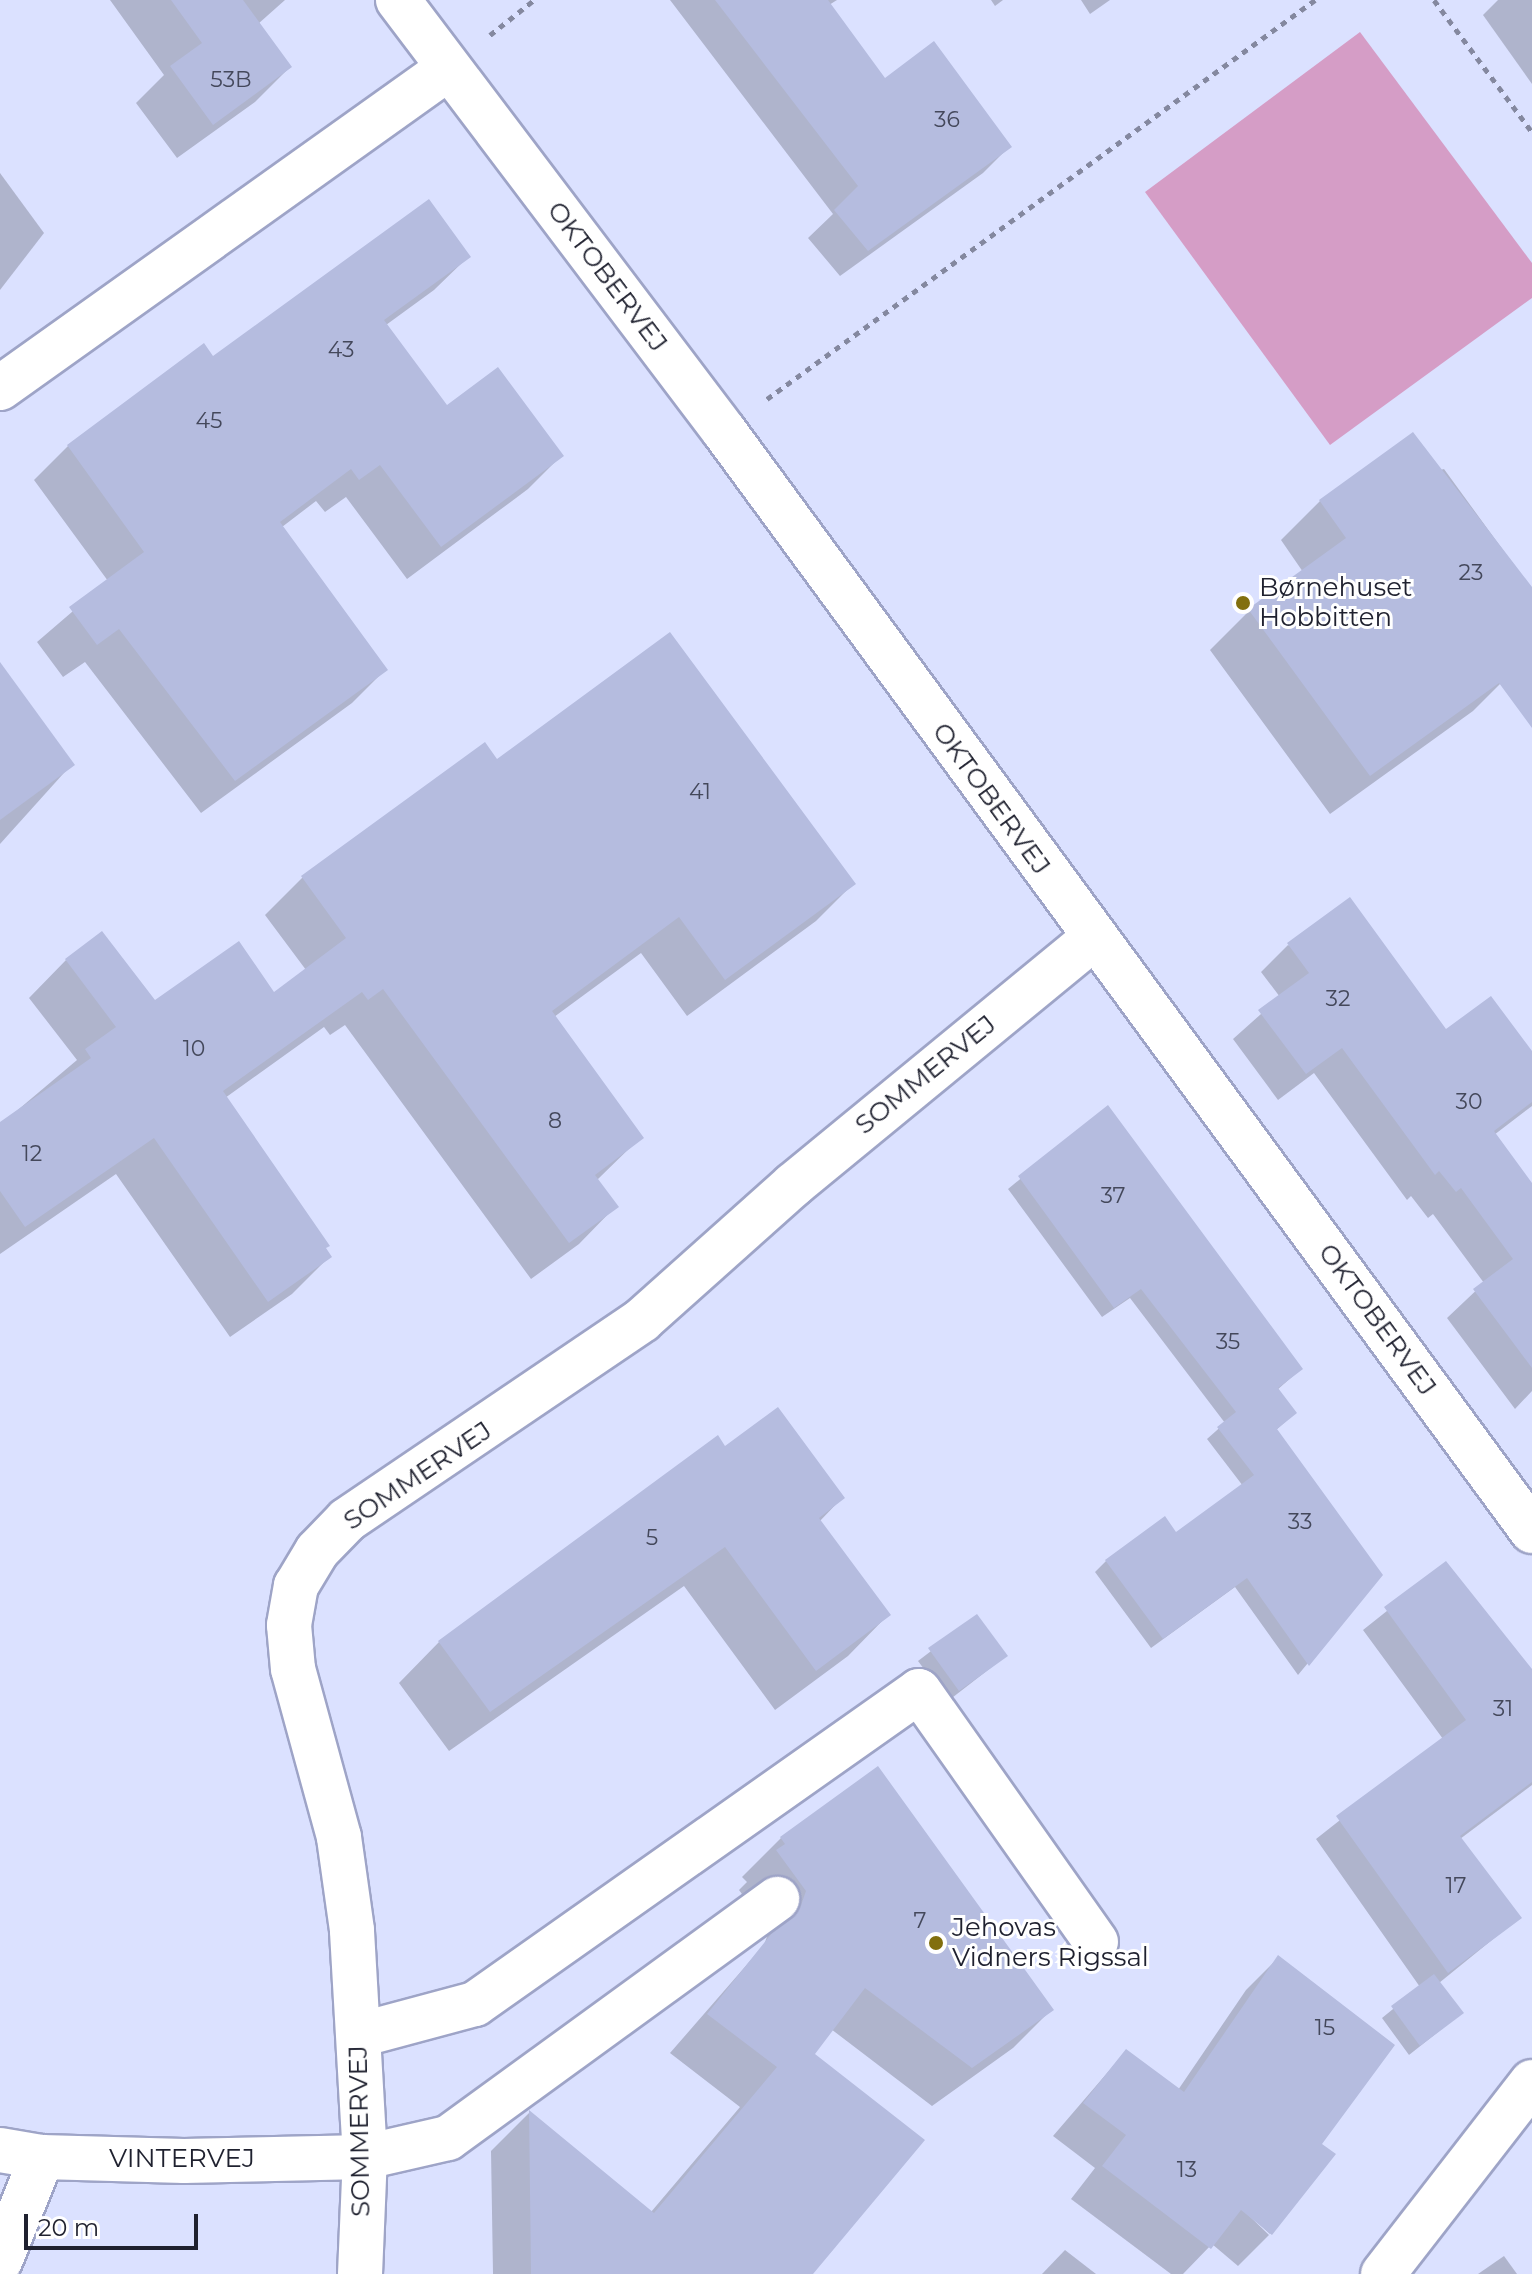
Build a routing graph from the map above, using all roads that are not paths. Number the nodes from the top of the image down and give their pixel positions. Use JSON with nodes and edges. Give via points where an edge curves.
{"nodes":[{"id":1,"x":398,"y":0,"type":"edge"},
{"id":2,"x":449,"y":68,"type":"junction"},
{"id":3,"x":0,"y":388,"type":"edge"},
{"id":4,"x":1093,"y":939,"type":"junction"},
{"id":5,"x":1532,"y":1531,"type":"edge"},
{"id":6,"x":777,"y":1899,"type":"dead end"},
{"id":7,"x":1096,"y":1942,"type":"dead end"},
{"id":8,"x":359,"y":2035,"type":"junction"},
{"id":9,"x":1532,"y":2082,"type":"edge"},
{"id":10,"x":0,"y":2150,"type":"edge"},
{"id":11,"x":42,"y":2157,"type":"junction"},
{"id":12,"x":365,"y":2157,"type":"junction"},
{"id":13,"x":0,"y":2261,"type":"edge"},
{"id":14,"x":360,"y":2274,"type":"edge"},
{"id":15,"x":1383,"y":2274,"type":"edge"}],
"edges":[{"from":1,"to":2,"type":"street","name":"OKTOBERVEJ"},
{"from":2,"to":3,"type":"street"},
{"from":2,"to":4,"type":"street","name":"OKTOBERVEJ","via":[[724,431]]},
{"from":4,"to":5,"type":"street","name":"OKTOBERVEJ"},
{"from":4,"to":8,"type":"street","name":"SOMMERVEJ","via":[[793,1185],[642,1320],[347,1520],[317,1551],[296,1586],[290,1640],[293,1669],[339,1837]]},
{"from":6,"to":12,"type":"street","name":"VINTERVEJ","via":[[448,2138]]},
{"from":7,"to":8,"type":"street","via":[[919,1691],[475,2004]]},
{"from":8,"to":12,"type":"street","name":"SOMMERVEJ"},
{"from":9,"to":15,"type":"street"},
{"from":10,"to":11,"type":"street","name":"VINTERVEJ"},
{"from":11,"to":12,"type":"street","name":"VINTERVEJ"},
{"from":11,"to":13,"type":"street"},
{"from":12,"to":14,"type":"street","name":"SOMMERVEJ"}]}
